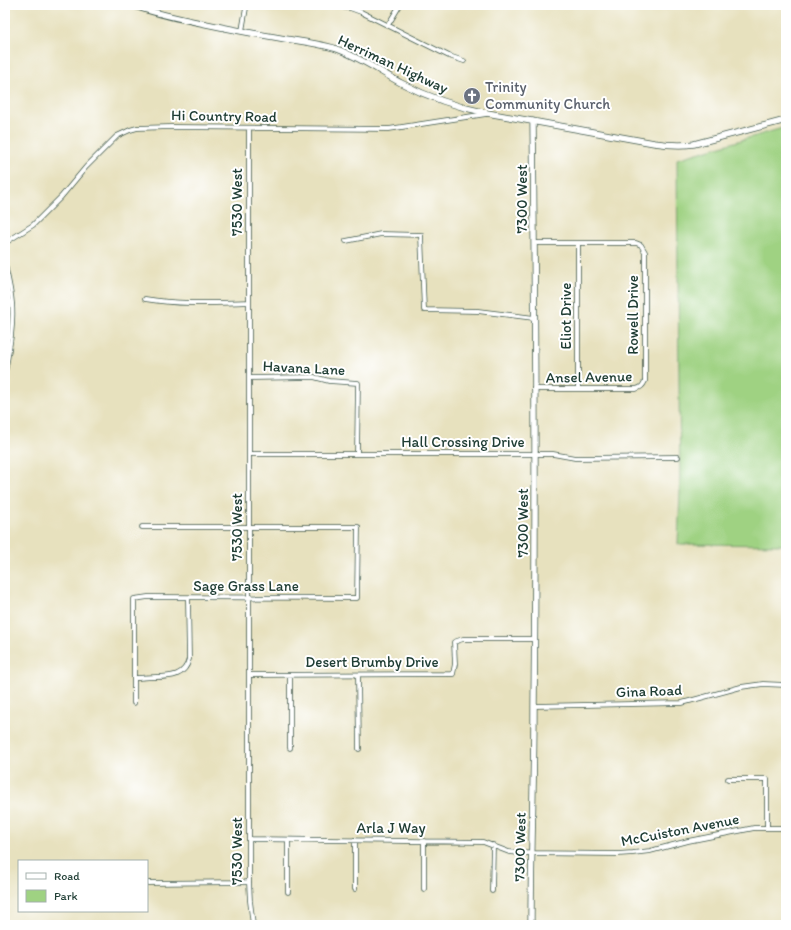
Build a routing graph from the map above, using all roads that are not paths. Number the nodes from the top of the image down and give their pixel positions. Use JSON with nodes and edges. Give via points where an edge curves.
{"nodes":[{"id":1,"x":132,"y":5,"type":"edge"},
{"id":2,"x":248,"y":5,"type":"edge"},
{"id":3,"x":321,"y":5,"type":"edge"},
{"id":4,"x":400,"y":5,"type":"edge"},
{"id":5,"x":388,"y":25,"type":"junction"},
{"id":6,"x":242,"y":31,"type":"junction"},
{"id":7,"x":464,"y":61,"type":"dead end"},
{"id":8,"x":487,"y":114,"type":"junction"},
{"id":9,"x":786,"y":120,"type":"edge"},
{"id":10,"x":534,"y":121,"type":"junction"},
{"id":11,"x":249,"y":128,"type":"junction"},
{"id":12,"x":346,"y":241,"type":"dead end"},
{"id":13,"x":5,"y":243,"type":"edge"},
{"id":14,"x":534,"y":243,"type":"junction"},
{"id":15,"x":578,"y":243,"type":"junction"},
{"id":16,"x":5,"y":265,"type":"edge"},
{"id":17,"x":145,"y":299,"type":"dead end"},
{"id":18,"x":249,"y":302,"type":"junction"},
{"id":19,"x":534,"y":318,"type":"junction"},
{"id":20,"x":5,"y":372,"type":"edge"},
{"id":21,"x":249,"y":378,"type":"junction"},
{"id":22,"x":643,"y":386,"type":"joint"},
{"id":23,"x":534,"y":389,"type":"junction"},
{"id":24,"x":578,"y":389,"type":"junction"},
{"id":25,"x":248,"y":454,"type":"junction"},
{"id":26,"x":357,"y":454,"type":"junction"},
{"id":27,"x":535,"y":454,"type":"junction"},
{"id":28,"x":678,"y":457,"type":"dead end"},
{"id":29,"x":142,"y":527,"type":"dead end"},
{"id":30,"x":248,"y":527,"type":"junction"},
{"id":31,"x":188,"y":598,"type":"junction"},
{"id":32,"x":249,"y":598,"type":"junction"},
{"id":33,"x":534,"y":639,"type":"junction"},
{"id":34,"x":249,"y":675,"type":"junction"},
{"id":35,"x":290,"y":675,"type":"junction"},
{"id":36,"x":358,"y":675,"type":"junction"},
{"id":37,"x":134,"y":678,"type":"junction"},
{"id":38,"x":786,"y":685,"type":"edge"},
{"id":39,"x":134,"y":703,"type":"dead end"},
{"id":40,"x":534,"y":706,"type":"junction"},
{"id":41,"x":290,"y":748,"type":"dead end"},
{"id":42,"x":359,"y":749,"type":"dead end"},
{"id":43,"x":728,"y":780,"type":"dead end"},
{"id":44,"x":767,"y":828,"type":"junction"},
{"id":45,"x":786,"y":828,"type":"edge"},
{"id":46,"x":249,"y":839,"type":"junction"},
{"id":47,"x":288,"y":840,"type":"junction"},
{"id":48,"x":356,"y":840,"type":"junction"},
{"id":49,"x":424,"y":840,"type":"junction"},
{"id":50,"x":493,"y":845,"type":"junction"},
{"id":51,"x":531,"y":853,"type":"junction"},
{"id":52,"x":249,"y":882,"type":"junction"},
{"id":53,"x":148,"y":883,"type":"edge"},
{"id":54,"x":355,"y":889,"type":"dead end"},
{"id":55,"x":424,"y":889,"type":"dead end"},
{"id":56,"x":492,"y":891,"type":"dead end"},
{"id":57,"x":288,"y":892,"type":"dead end"},
{"id":58,"x":5,"y":917,"type":"edge"},
{"id":59,"x":6,"y":925,"type":"edge"},
{"id":60,"x":253,"y":925,"type":"edge"},
{"id":61,"x":531,"y":925,"type":"edge"}],
"edges":[{"from":1,"to":6,"type":"street","name":"Herriman Highway","via":[[161,14]]},
{"from":2,"to":6,"type":"street"},
{"from":3,"to":5,"type":"street","via":[[356,10]]},
{"from":4,"to":5,"type":"street"},
{"from":5,"to":7,"type":"street"},
{"from":6,"to":8,"type":"street","name":"Herriman Highway","via":[[334,48],[424,94]]},
{"from":8,"to":10,"type":"street","name":"Herriman Highway"},
{"from":8,"to":11,"type":"street","name":"Hi Country Road","via":[[389,130]]},
{"from":9,"to":10,"type":"street","name":"Herriman Highway","via":[[684,146]]},
{"from":10,"to":14,"type":"street","name":"7300 West"},
{"from":11,"to":13,"type":"street","name":"Hi Country Road","via":[[137,128],[117,136],[33,226]]},
{"from":11,"to":18,"type":"street","name":"7530 West"},
{"from":12,"to":19,"type":"street","via":[[381,234],[421,235],[424,310],[478,311]]},
{"from":14,"to":15,"type":"street"},
{"from":14,"to":19,"type":"street","name":"7300 West"},
{"from":15,"to":22,"type":"street","name":"Rowell Drive","via":[[638,243],[645,252]]},
{"from":15,"to":24,"type":"street","name":"Eliot Drive"},
{"from":16,"to":20,"type":"street","via":[[13,314]]},
{"from":17,"to":18,"type":"street","via":[[184,304]]},
{"from":18,"to":21,"type":"street","name":"7530 West"},
{"from":19,"to":23,"type":"street","name":"7300 West"},
{"from":21,"to":25,"type":"street","name":"7530 West"},
{"from":21,"to":26,"type":"street","name":"Havana Lane","via":[[314,377],[329,382],[358,383]]},
{"from":22,"to":24,"type":"street","name":"Ansel Avenue","via":[[636,389]]},
{"from":23,"to":24,"type":"street","name":"Ansel Avenue"},
{"from":23,"to":27,"type":"street","name":"7300 West"},
{"from":25,"to":26,"type":"street","name":"Hall Crossing Drive"},
{"from":25,"to":30,"type":"street","name":"7530 West"},
{"from":26,"to":27,"type":"street","name":"Hall Crossing Drive"},
{"from":27,"to":28,"type":"street","name":"Hall Crossing Drive","via":[[557,454],[575,458]]},
{"from":27,"to":33,"type":"street","name":"7300 West"},
{"from":29,"to":30,"type":"street"},
{"from":30,"to":32,"type":"street","name":"7530 West"},
{"from":30,"to":32,"type":"street","name":"Sage Grass Lane","via":[[358,528],[357,598]]},
{"from":31,"to":32,"type":"street","name":"Sage Grass Lane"},
{"from":31,"to":37,"type":"street","via":[[189,659],[185,668],[174,676]]},
{"from":31,"to":37,"type":"street","name":"Sage Grass Lane","via":[[134,599]]},
{"from":32,"to":34,"type":"street","name":"7530 West"},
{"from":33,"to":36,"type":"street","name":"Desert Brumby Drive","via":[[463,639],[454,642],[453,674]]},
{"from":33,"to":40,"type":"street","name":"7300 West"},
{"from":34,"to":35,"type":"street","name":"Desert Brumby Drive"},
{"from":34,"to":46,"type":"street","name":"7530 West"},
{"from":35,"to":36,"type":"street","name":"Desert Brumby Drive"},
{"from":35,"to":41,"type":"street"},
{"from":36,"to":42,"type":"street"},
{"from":37,"to":39,"type":"street"},
{"from":38,"to":40,"type":"street","name":"Gina Road","via":[[740,687],[682,703]]},
{"from":40,"to":51,"type":"street","name":"7300 West"},
{"from":43,"to":44,"type":"street","via":[[767,779]]},
{"from":44,"to":45,"type":"street","name":"McCuiston Avenue"},
{"from":44,"to":51,"type":"street","name":"McCuiston Avenue","via":[[754,828],[633,853]]},
{"from":46,"to":47,"type":"street","name":"Arla J Way"},
{"from":46,"to":52,"type":"street","name":"7530 West"},
{"from":47,"to":48,"type":"street","name":"Arla J Way"},
{"from":47,"to":57,"type":"street"},
{"from":48,"to":49,"type":"street","name":"Arla J Way"},
{"from":48,"to":54,"type":"street"},
{"from":49,"to":50,"type":"street","name":"Arla J Way","via":[[483,842]]},
{"from":49,"to":55,"type":"street"},
{"from":50,"to":51,"type":"street","name":"Arla J Way","via":[[509,852]]},
{"from":50,"to":56,"type":"street"},
{"from":51,"to":61,"type":"street","name":"7300 West"},
{"from":52,"to":53,"type":"street"},
{"from":52,"to":60,"type":"street","name":"7530 West"},
{"from":58,"to":59,"type":"street"}]}
